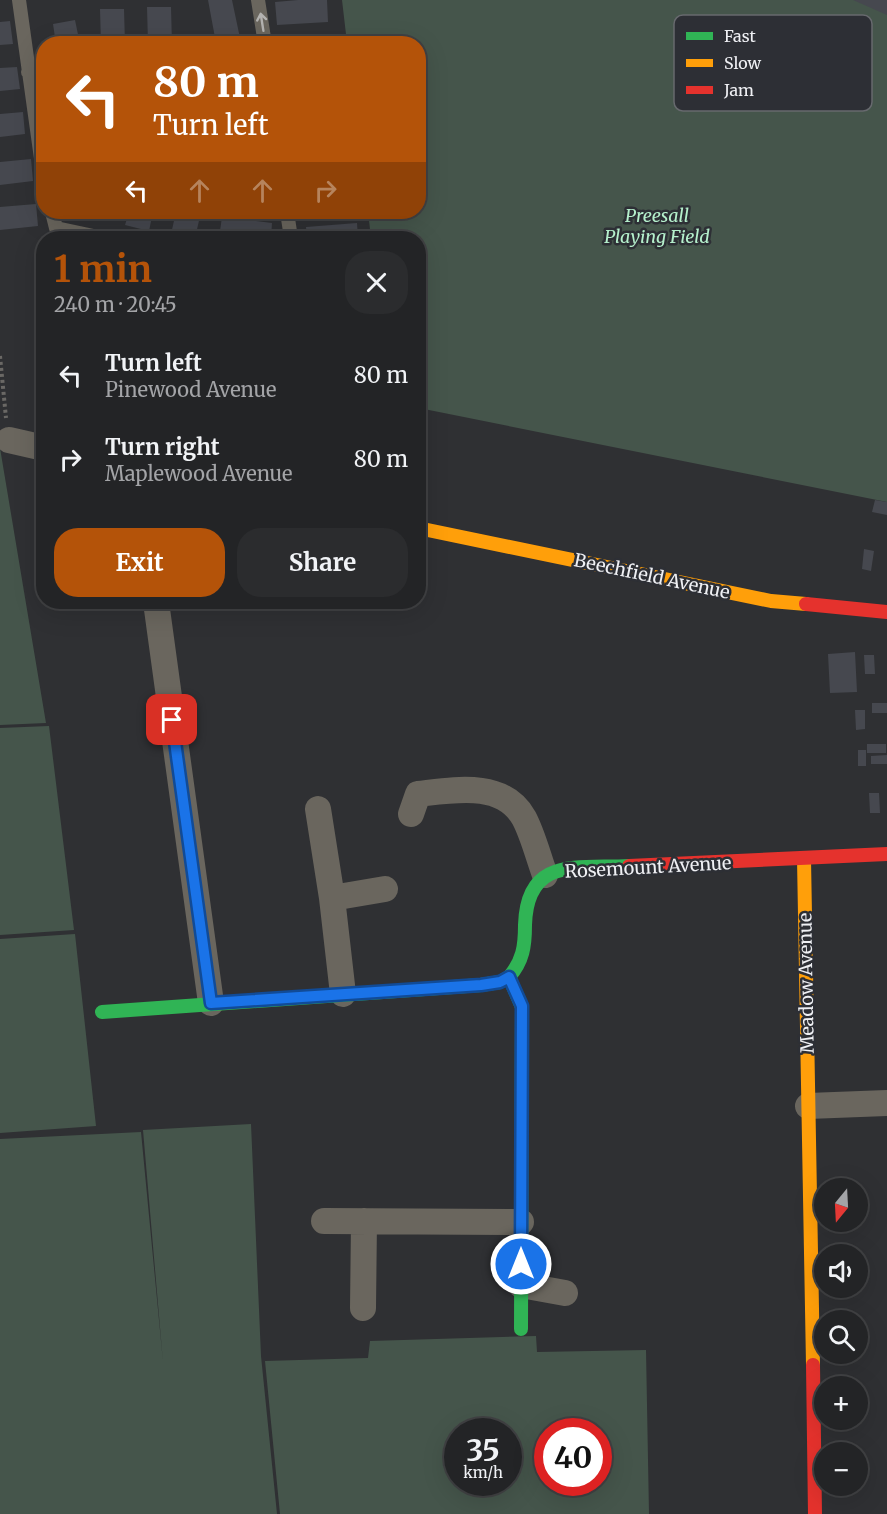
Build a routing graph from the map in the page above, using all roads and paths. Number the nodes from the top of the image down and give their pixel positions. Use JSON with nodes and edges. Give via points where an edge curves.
{"nodes":[{"id":1,"x":19,"y":0,"type":"edge"},
{"id":2,"x":258,"y":0,"type":"edge"},
{"id":3,"x":264,"y":36,"type":"edge"},
{"id":4,"x":28,"y":72,"type":"junction"},
{"id":5,"x":36,"y":72,"type":"edge"},
{"id":6,"x":36,"y":126,"type":"edge"},
{"id":7,"x":54,"y":219,"type":"edge"},
{"id":8,"x":70,"y":231,"type":"edge"},
{"id":9,"x":0,"y":356,"type":"edge"},
{"id":10,"x":9,"y":440,"type":"joint"},
{"id":11,"x":36,"y":446,"type":"edge"},
{"id":12,"x":426,"y":530,"type":"edge"},
{"id":13,"x":157,"y":609,"type":"edge"},
{"id":14,"x":887,"y":612,"type":"edge"},
{"id":15,"x":318,"y":809,"type":"dead end"},
{"id":16,"x":411,"y":814,"type":"dead end"},
{"id":17,"x":887,"y":854,"type":"edge"},
{"id":18,"x":804,"y":859,"type":"junction"},
{"id":19,"x":545,"y":875,"type":"junction"},
{"id":20,"x":385,"y":889,"type":"dead end"},
{"id":21,"x":332,"y":898,"type":"junction"},
{"id":22,"x":509,"y":977,"type":"junction"},
{"id":23,"x":343,"y":994,"type":"junction"},
{"id":24,"x":211,"y":1003,"type":"junction"},
{"id":25,"x":102,"y":1012,"type":"dead end"},
{"id":26,"x":887,"y":1103,"type":"edge"},
{"id":27,"x":808,"y":1106,"type":"junction"},
{"id":28,"x":324,"y":1221,"type":"dead end"},
{"id":29,"x":364,"y":1221,"type":"junction"},
{"id":30,"x":521,"y":1222,"type":"junction"},
{"id":31,"x":521,"y":1285,"type":"junction"},
{"id":32,"x":565,"y":1293,"type":"dead end"},
{"id":33,"x":363,"y":1308,"type":"dead end"},
{"id":34,"x":521,"y":1329,"type":"dead end"},
{"id":35,"x":815,"y":1514,"type":"edge"}],
"edges":[{"from":1,"to":4,"type":"lane"},
{"from":3,"to":2,"type":"lane","one_way":true},
{"from":4,"to":5,"type":"lane"},
{"from":4,"to":6,"type":"lane"},
{"from":7,"to":8,"type":"lane","via":[[56,228]]},
{"from":9,"to":10,"type":"path"},
{"from":10,"to":11,"type":"street"},
{"from":12,"to":14,"type":"street","name":"Beechfield Avenue","via":[[771,601]]},
{"from":13,"to":24,"type":"street"},
{"from":15,"to":21,"type":"street"},
{"from":16,"to":19,"type":"street","via":[[418,794],[457,789],[493,792],[510,800],[524,817]]},
{"from":17,"to":18,"type":"street","name":"Rosemount Avenue"},
{"from":18,"to":19,"type":"street","name":"Rosemount Avenue","via":[[567,869]]},
{"from":18,"to":27,"type":"street","name":"Meadow Avenue"},
{"from":19,"to":22,"type":"street","name":"Rosemount Avenue","via":[[530,890],[524,952]]},
{"from":20,"to":21,"type":"street"},
{"from":21,"to":23,"type":"street"},
{"from":22,"to":23,"type":"street","via":[[481,985]]},
{"from":22,"to":30,"type":"street","via":[[522,1006]]},
{"from":23,"to":24,"type":"street"},
{"from":24,"to":25,"type":"street"},
{"from":26,"to":27,"type":"street"},
{"from":27,"to":35,"type":"street","name":"Meadow Avenue"},
{"from":28,"to":29,"type":"street"},
{"from":29,"to":30,"type":"street"},
{"from":29,"to":33,"type":"street"},
{"from":30,"to":31,"type":"street"},
{"from":31,"to":32,"type":"street"},
{"from":31,"to":34,"type":"street"}]}
